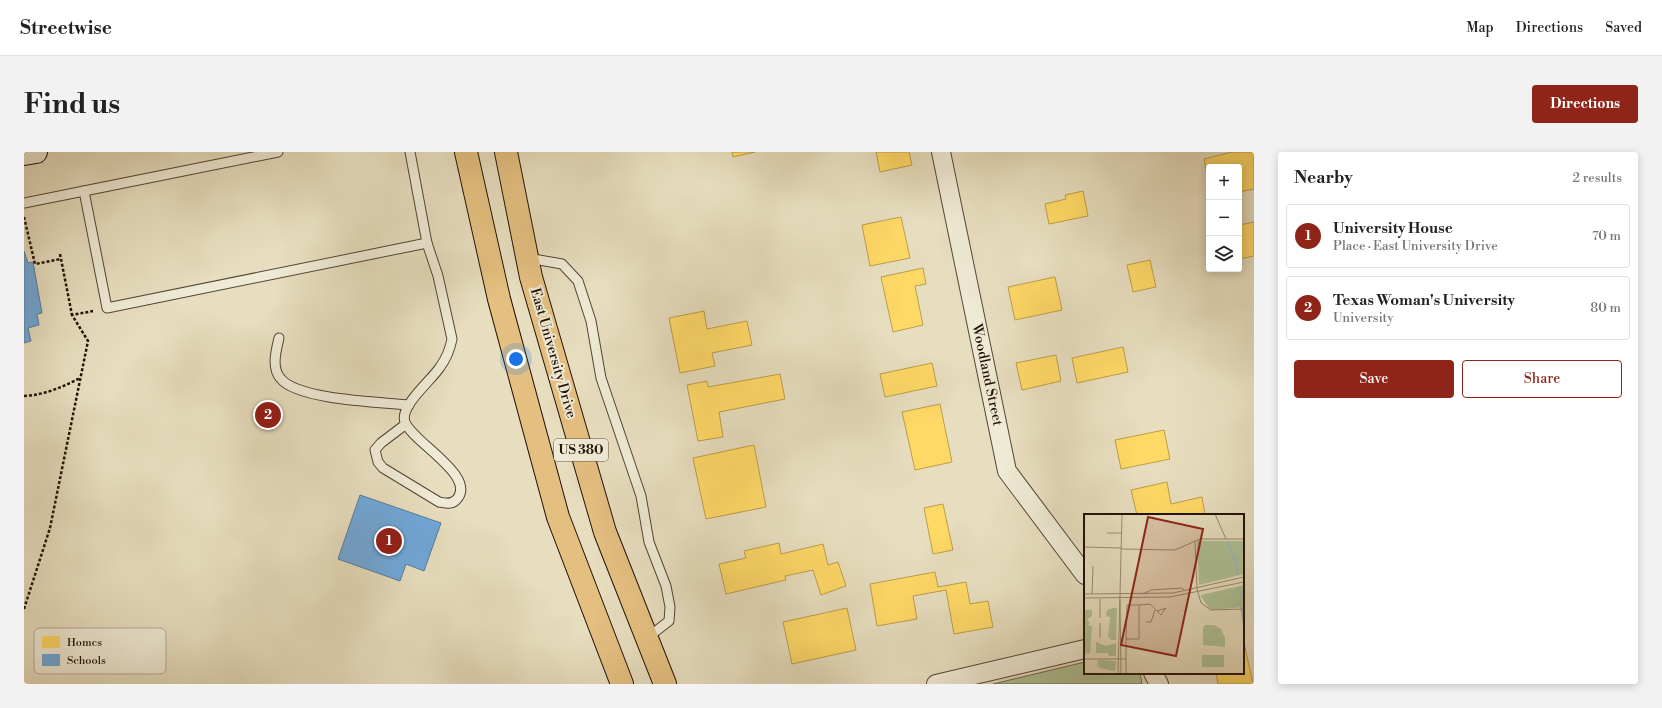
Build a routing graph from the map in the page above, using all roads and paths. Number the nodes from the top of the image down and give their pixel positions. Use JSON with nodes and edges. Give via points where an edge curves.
{"nodes":[{"id":1,"x":36,"y":152,"type":"edge"},
{"id":2,"x":274,"y":152,"type":"edge"},
{"id":3,"x":410,"y":152,"type":"edge"},
{"id":4,"x":466,"y":152,"type":"edge"},
{"id":5,"x":506,"y":152,"type":"edge"},
{"id":6,"x":941,"y":152,"type":"edge"},
{"id":7,"x":24,"y":154,"type":"edge"},
{"id":8,"x":84,"y":191,"type":"junction"},
{"id":9,"x":24,"y":203,"type":"edge"},
{"id":10,"x":24,"y":217,"type":"edge"},
{"id":11,"x":427,"y":243,"type":"junction"},
{"id":12,"x":60,"y":254,"type":"dead end"},
{"id":13,"x":528,"y":258,"type":"junction"},
{"id":14,"x":61,"y":259,"type":"junction"},
{"id":15,"x":107,"y":308,"type":"junction"},
{"id":16,"x":72,"y":315,"type":"junction"},
{"id":17,"x":279,"y":338,"type":"dead end"},
{"id":18,"x":80,"y":377,"type":"junction"},
{"id":19,"x":24,"y":396,"type":"edge"},
{"id":20,"x":409,"y":405,"type":"junction"},
{"id":21,"x":406,"y":424,"type":"junction"},
{"id":22,"x":1084,"y":574,"type":"edge"},
{"id":23,"x":24,"y":608,"type":"edge"},
{"id":24,"x":647,"y":638,"type":"junction"},
{"id":25,"x":1084,"y":649,"type":"edge"},
{"id":26,"x":1154,"y":674,"type":"edge"},
{"id":27,"x":622,"y":684,"type":"edge"},
{"id":28,"x":665,"y":684,"type":"edge"},
{"id":29,"x":936,"y":684,"type":"edge"},
{"id":30,"x":1159,"y":684,"type":"edge"}],
"edges":[{"from":1,"to":7,"type":"main road"},
{"from":2,"to":8,"type":"lane"},
{"from":3,"to":11,"type":"lane"},
{"from":4,"to":27,"type":"main road","number":"US 380","via":[[499,299],[558,517]]},
{"from":5,"to":13,"type":"main road","name":"East University Drive","number":"US 380"},
{"from":6,"to":22,"type":"street","name":"Woodland Street","via":[[1007,471]]},
{"from":8,"to":9,"type":"lane"},
{"from":8,"to":15,"type":"lane"},
{"from":10,"to":14,"type":"path","via":[[35,264]]},
{"from":11,"to":15,"type":"lane"},
{"from":11,"to":20,"type":"lane","via":[[438,276],[452,339],[441,367]]},
{"from":12,"to":14,"type":"path"},
{"from":13,"to":24,"type":"main road","name":"East University Drive","number":"US 380","via":[[531,278],[605,532]]},
{"from":13,"to":24,"type":"lane","via":[[562,264],[578,281],[592,321],[601,378],[641,496],[649,542],[666,586],[670,607],[669,621]]},
{"from":14,"to":16,"type":"path"},
{"from":15,"to":16,"type":"path"},
{"from":16,"to":18,"type":"path","via":[[88,341]]},
{"from":17,"to":20,"type":"lane","via":[[275,366],[280,378],[291,388],[324,396]]},
{"from":18,"to":19,"type":"path","via":[[66,385]]},
{"from":18,"to":23,"type":"path","via":[[50,528]]},
{"from":20,"to":21,"type":"lane"},
{"from":21,"to":21,"type":"lane","via":[[455,473],[461,488],[460,495],[454,502],[439,502],[382,468],[378,462],[375,450]]},
{"from":24,"to":28,"type":"main road","name":"East University Drive","number":"US 380"},
{"from":25,"to":29,"type":"street"},
{"from":26,"to":30,"type":"street"}]}
